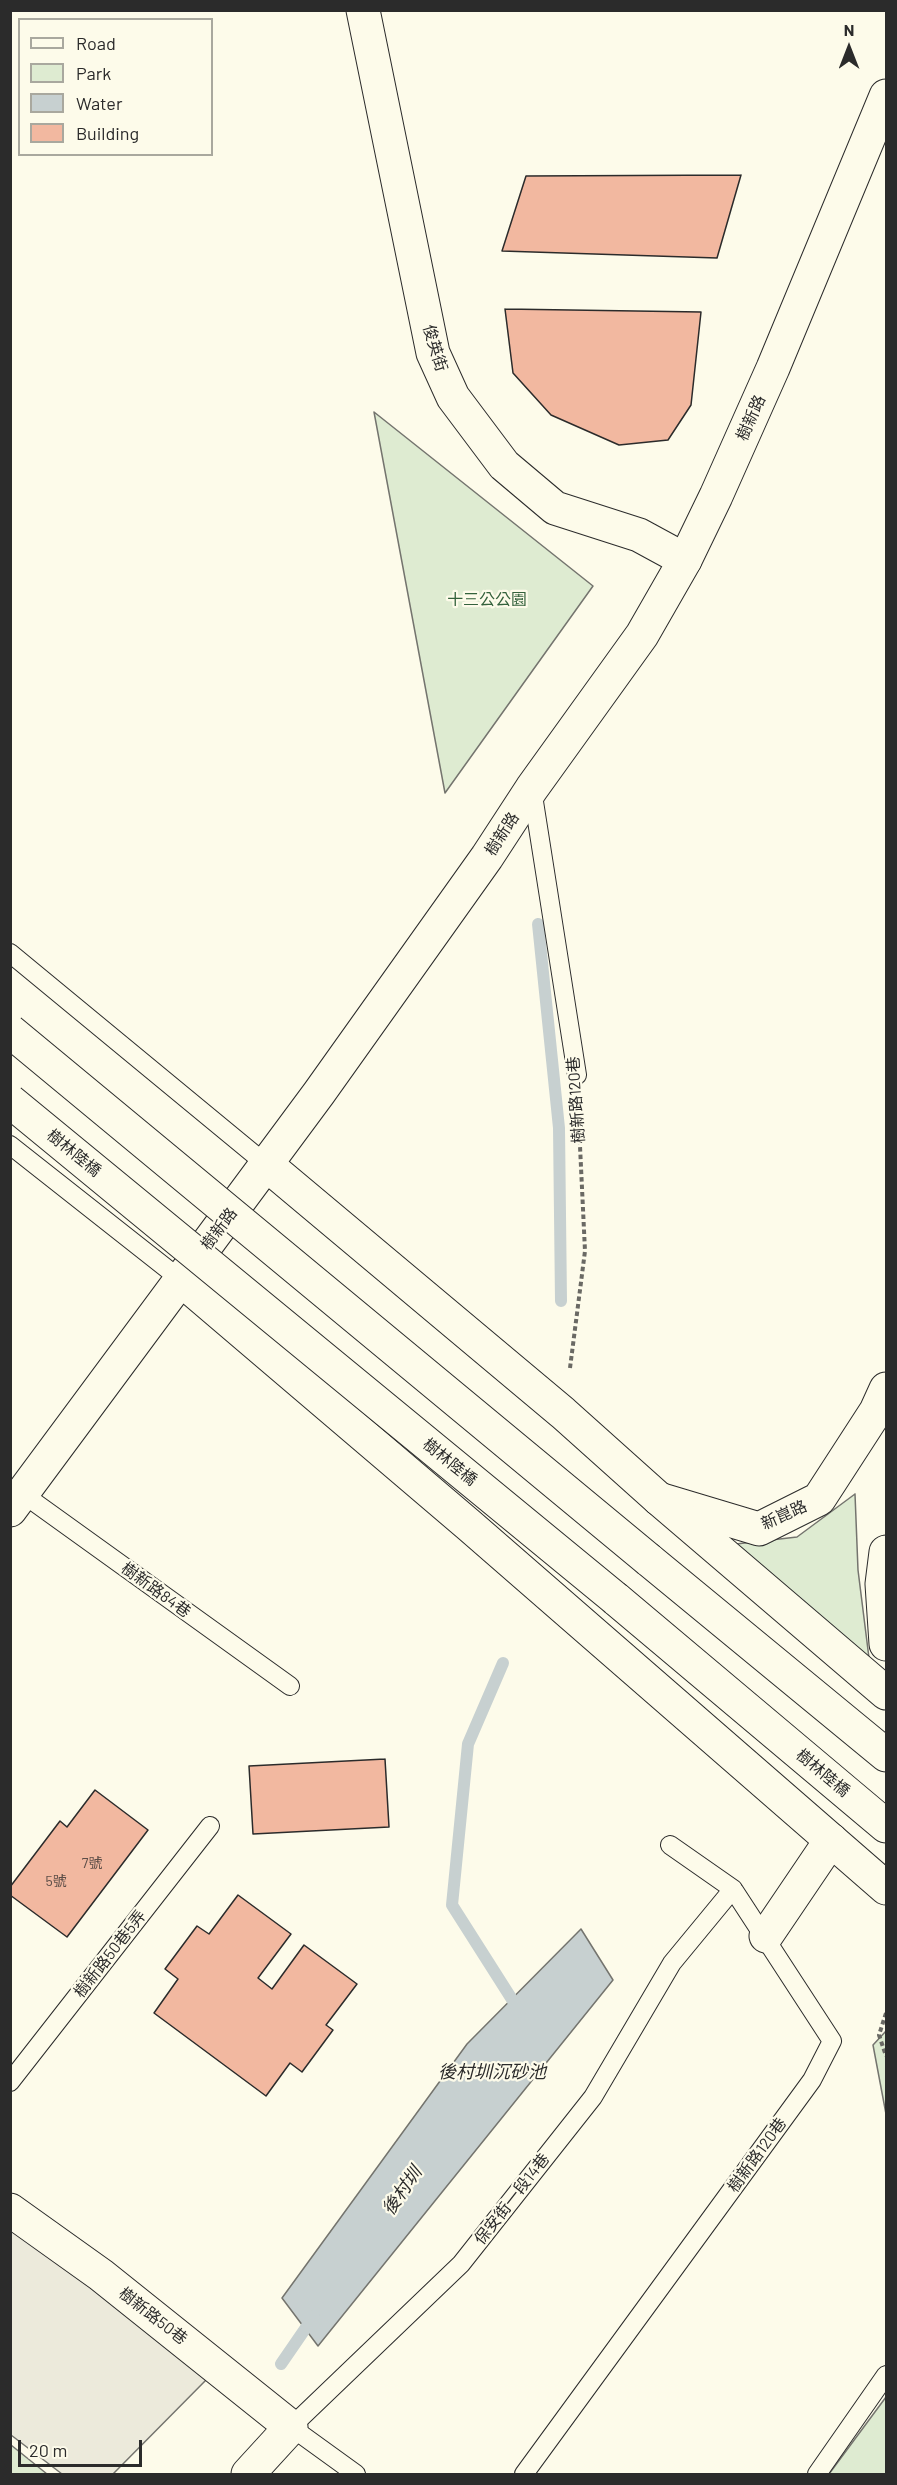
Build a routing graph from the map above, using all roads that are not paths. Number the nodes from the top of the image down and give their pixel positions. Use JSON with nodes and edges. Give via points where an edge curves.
{"nodes":[{"id":1,"x":363,"y":10,"type":"edge"},
{"id":2,"x":886,"y":96,"type":"edge"},
{"id":3,"x":686,"y":560,"type":"junction"},
{"id":4,"x":531,"y":788,"type":"junction"},
{"id":5,"x":10,"y":953,"type":"edge"},
{"id":6,"x":10,"y":1030,"type":"edge"},
{"id":7,"x":577,"y":1075,"type":"road end"},
{"id":8,"x":10,"y":1101,"type":"edge"},
{"id":9,"x":10,"y":1144,"type":"edge"},
{"id":10,"x":267,"y":1166,"type":"junction"},
{"id":11,"x":180,"y":1280,"type":"junction"},
{"id":12,"x":886,"y":1389,"type":"edge"},
{"id":13,"x":659,"y":1499,"type":"junction"},
{"id":14,"x":17,"y":1502,"type":"edge"},
{"id":15,"x":886,"y":1552,"type":"edge"},
{"id":16,"x":886,"y":1644,"type":"edge"},
{"id":17,"x":290,"y":1686,"type":"dead end"},
{"id":18,"x":886,"y":1693,"type":"edge"},
{"id":19,"x":886,"y":1755,"type":"edge"},
{"id":20,"x":210,"y":1826,"type":"dead end"},
{"id":21,"x":886,"y":1826,"type":"edge"},
{"id":22,"x":831,"y":1840,"type":"junction"},
{"id":23,"x":670,"y":1845,"type":"dead end"},
{"id":24,"x":886,"y":1888,"type":"edge"},
{"id":25,"x":733,"y":1889,"type":"junction"},
{"id":26,"x":766,"y":1936,"type":"junction"},
{"id":27,"x":10,"y":2082,"type":"edge"},
{"id":28,"x":10,"y":2210,"type":"edge"},
{"id":29,"x":886,"y":2375,"type":"edge"},
{"id":30,"x":291,"y":2427,"type":"junction"},
{"id":31,"x":248,"y":2475,"type":"edge"},
{"id":32,"x":356,"y":2475,"type":"edge"},
{"id":33,"x":524,"y":2475,"type":"edge"},
{"id":34,"x":817,"y":2475,"type":"edge"}],
"edges":[{"from":1,"to":3,"type":"main road","name":"俊英街","via":[[433,353],[453,397],[504,465],[555,508],[639,534]]},
{"from":2,"to":3,"type":"main road","name":"樹新路","via":[[773,368]]},
{"from":3,"to":4,"type":"main road","name":"樹新路","via":[[642,635]]},
{"from":4,"to":7,"type":"lane","name":"樹新路120巷"},
{"from":4,"to":10,"type":"main road","name":"樹新路"},
{"from":5,"to":10,"type":"lane"},
{"from":6,"to":19,"type":"main road","bridge":true},
{"from":8,"to":21,"type":"main road","name":"樹林陸橋","bridge":true},
{"from":9,"to":11,"type":"lane"},
{"from":10,"to":11,"type":"main road","name":"樹新路"},
{"from":10,"to":13,"type":"main road","via":[[563,1413]]},
{"from":11,"to":14,"type":"main road","name":"樹新路"},
{"from":11,"to":22,"type":"main road"},
{"from":12,"to":13,"type":"main road","name":"新崑路","via":[[819,1499],[759,1529]]},
{"from":13,"to":18,"type":"main road"},
{"from":14,"to":17,"type":"lane","name":"樹新路84巷"},
{"from":15,"to":16,"type":"main road","via":[[882,1584]]},
{"from":20,"to":27,"type":"lane","name":"樹新路50巷5弄"},
{"from":22,"to":24,"type":"main road"},
{"from":22,"to":26,"type":"main road"},
{"from":23,"to":25,"type":"lane","name":"樹新路120巷"},
{"from":25,"to":26,"type":"lane","name":"樹新路120巷"},
{"from":25,"to":30,"type":"lane","name":"保安街一段14巷","via":[[672,1963],[593,2097],[461,2264]]},
{"from":26,"to":33,"type":"lane","name":"樹新路120巷","via":[[832,2041],[812,2080]]},
{"from":28,"to":30,"type":"main road","name":"樹新路50巷","via":[[101,2275]]},
{"from":29,"to":34,"type":"lane"},
{"from":30,"to":31,"type":"main road","name":"保安街一段14巷"},
{"from":30,"to":32,"type":"lane"}]}
